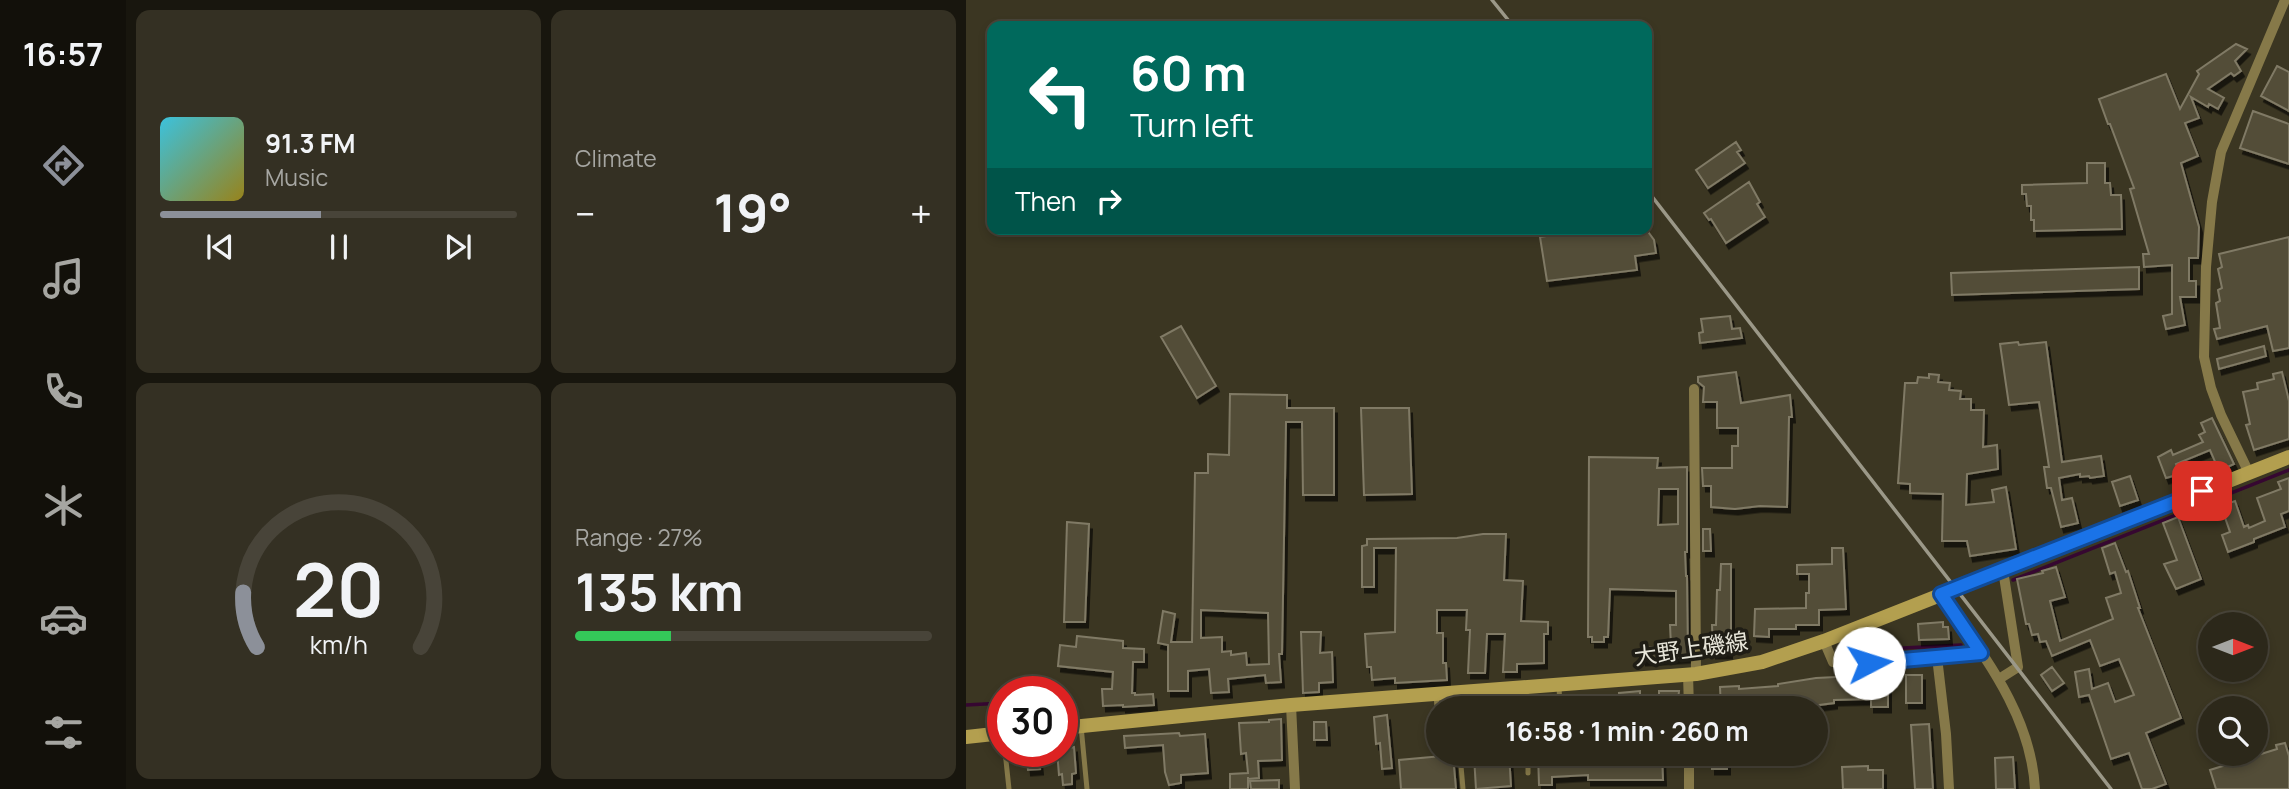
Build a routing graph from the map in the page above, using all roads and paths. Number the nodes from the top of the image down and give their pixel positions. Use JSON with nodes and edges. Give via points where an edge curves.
{"nodes":[{"id":1,"x":2285,"y":0,"type":"edge"},
{"id":2,"x":1694,"y":389,"type":"dead end"},
{"id":3,"x":2289,"y":457,"type":"edge"},
{"id":4,"x":2249,"y":473,"type":"junction"},
{"id":5,"x":2003,"y":570,"type":"junction"},
{"id":6,"x":1941,"y":594,"type":"junction"},
{"id":7,"x":1824,"y":642,"type":"junction"},
{"id":8,"x":1981,"y":653,"type":"junction"},
{"id":9,"x":1937,"y":657,"type":"junction"},
{"id":10,"x":1692,"y":674,"type":"junction"},
{"id":11,"x":1999,"y":679,"type":"junction"},
{"id":12,"x":1559,"y":686,"type":"junction"},
{"id":13,"x":1527,"y":688,"type":"junction"},
{"id":14,"x":1436,"y":695,"type":"joint"},
{"id":15,"x":1527,"y":696,"type":"edge"},
{"id":16,"x":1559,"y":696,"type":"edge"},
{"id":17,"x":1690,"y":696,"type":"edge"},
{"id":18,"x":1291,"y":705,"type":"junction"},
{"id":19,"x":1078,"y":726,"type":"edge"},
{"id":20,"x":1081,"y":726,"type":"junction"},
{"id":21,"x":987,"y":735,"type":"edge"},
{"id":22,"x":966,"y":737,"type":"edge"},
{"id":23,"x":1461,"y":766,"type":"edge"},
{"id":24,"x":1528,"y":766,"type":"edge"},
{"id":25,"x":1689,"y":766,"type":"edge"},
{"id":26,"x":1007,"y":767,"type":"edge"},
{"id":27,"x":1528,"y":773,"type":"dead end"},
{"id":28,"x":1009,"y":789,"type":"edge"},
{"id":29,"x":1087,"y":789,"type":"edge"},
{"id":30,"x":1295,"y":789,"type":"edge"},
{"id":31,"x":1463,"y":789,"type":"edge"},
{"id":32,"x":1689,"y":789,"type":"edge"},
{"id":33,"x":1949,"y":789,"type":"edge"},
{"id":34,"x":2035,"y":789,"type":"edge"}],
"edges":[{"from":1,"to":4,"type":"street","via":[[2221,152],[2206,267],[2206,368],[2221,415]]},
{"from":2,"to":10,"type":"street"},
{"from":3,"to":4,"type":"main road","name":"大野上磯線"},
{"from":4,"to":5,"type":"main road","name":"大野上磯線"},
{"from":5,"to":6,"type":"main road","name":"大野上磯線"},
{"from":5,"to":11,"type":"street","via":[[2018,667]]},
{"from":6,"to":7,"type":"main road","name":"大野上磯線"},
{"from":6,"to":8,"type":"street"},
{"from":7,"to":9,"type":"street","via":[[1833,662]]},
{"from":7,"to":10,"type":"main road","name":"大野上磯線","via":[[1762,662]]},
{"from":8,"to":9,"type":"street"},
{"from":8,"to":11,"type":"street"},
{"from":9,"to":33,"type":"street"},
{"from":10,"to":12,"type":"main road","name":"大野上磯線"},
{"from":10,"to":17,"type":"street"},
{"from":11,"to":34,"type":"street","via":[[2021,723]]},
{"from":12,"to":13,"type":"main road","name":"大野上磯線"},
{"from":12,"to":16,"type":"lane"},
{"from":13,"to":14,"type":"main road","name":"大野上磯線"},
{"from":13,"to":15,"type":"lane"},
{"from":14,"to":18,"type":"main road","name":"大野上磯線"},
{"from":18,"to":20,"type":"main road","name":"大野上磯線"},
{"from":18,"to":30,"type":"street"},
{"from":19,"to":20,"type":"main road","name":"大野上磯線"},
{"from":20,"to":29,"type":"lane"},
{"from":21,"to":22,"type":"main road"},
{"from":23,"to":31,"type":"lane"},
{"from":24,"to":27,"type":"lane"},
{"from":25,"to":32,"type":"street"},
{"from":26,"to":28,"type":"lane"}]}
